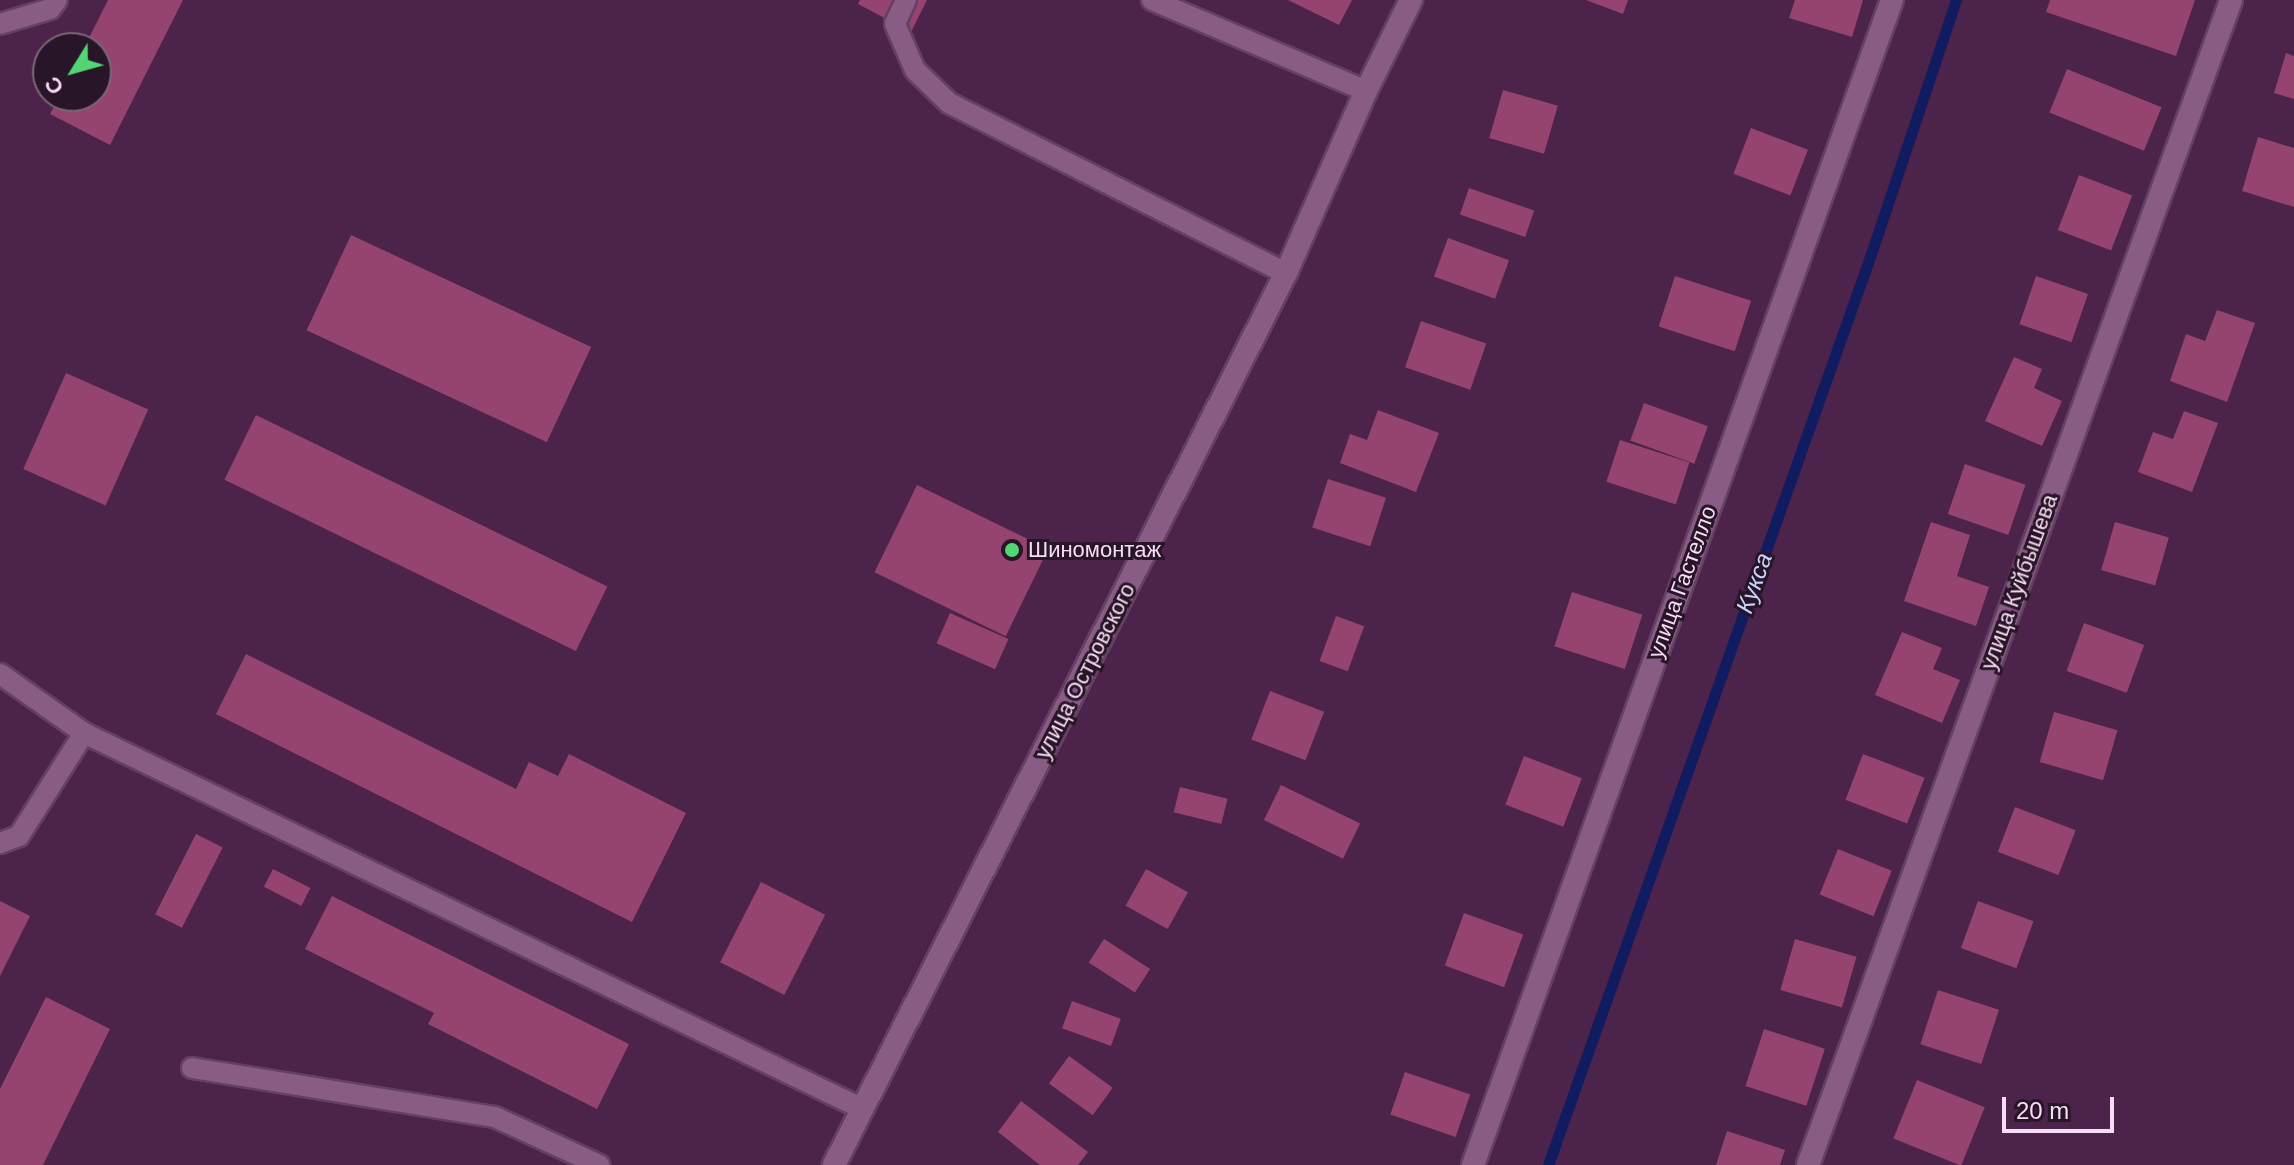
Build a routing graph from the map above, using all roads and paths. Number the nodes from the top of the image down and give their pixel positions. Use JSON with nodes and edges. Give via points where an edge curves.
{"nodes":[{"id":1,"x":57,"y":0,"type":"edge"},
{"id":2,"x":906,"y":0,"type":"edge"},
{"id":3,"x":1152,"y":0,"type":"edge"},
{"id":4,"x":1411,"y":0,"type":"edge"},
{"id":5,"x":1892,"y":0,"type":"edge"},
{"id":6,"x":2231,"y":0,"type":"edge"},
{"id":7,"x":0,"y":24,"type":"edge"},
{"id":8,"x":1366,"y":91,"type":"junction"},
{"id":9,"x":1286,"y":273,"type":"junction"},
{"id":10,"x":0,"y":674,"type":"edge"},
{"id":11,"x":84,"y":733,"type":"junction"},
{"id":12,"x":0,"y":843,"type":"edge"},
{"id":13,"x":192,"y":1068,"type":"dead end"},
{"id":14,"x":863,"y":1109,"type":"junction"},
{"id":15,"x":599,"y":1165,"type":"edge"},
{"id":16,"x":834,"y":1165,"type":"edge"},
{"id":17,"x":1473,"y":1165,"type":"edge"},
{"id":18,"x":1808,"y":1165,"type":"edge"}],
"edges":[{"from":1,"to":7,"type":"lane","via":[[50,9]]},
{"from":2,"to":9,"type":"lane","via":[[895,24],[915,70],[949,103]]},
{"from":3,"to":8,"type":"lane"},
{"from":4,"to":8,"type":"street","name":"улица Островского"},
{"from":5,"to":17,"type":"street","name":"улица Гастелло"},
{"from":6,"to":18,"type":"street","name":"улица Куйбышева"},
{"from":8,"to":9,"type":"street","name":"улица Островского"},
{"from":9,"to":14,"type":"street","name":"улица Островского"},
{"from":10,"to":11,"type":"lane"},
{"from":11,"to":12,"type":"lane","via":[[19,836]]},
{"from":11,"to":14,"type":"lane"},
{"from":13,"to":15,"type":"lane","via":[[495,1117]]},
{"from":14,"to":16,"type":"street","name":"улица Островского"}]}
